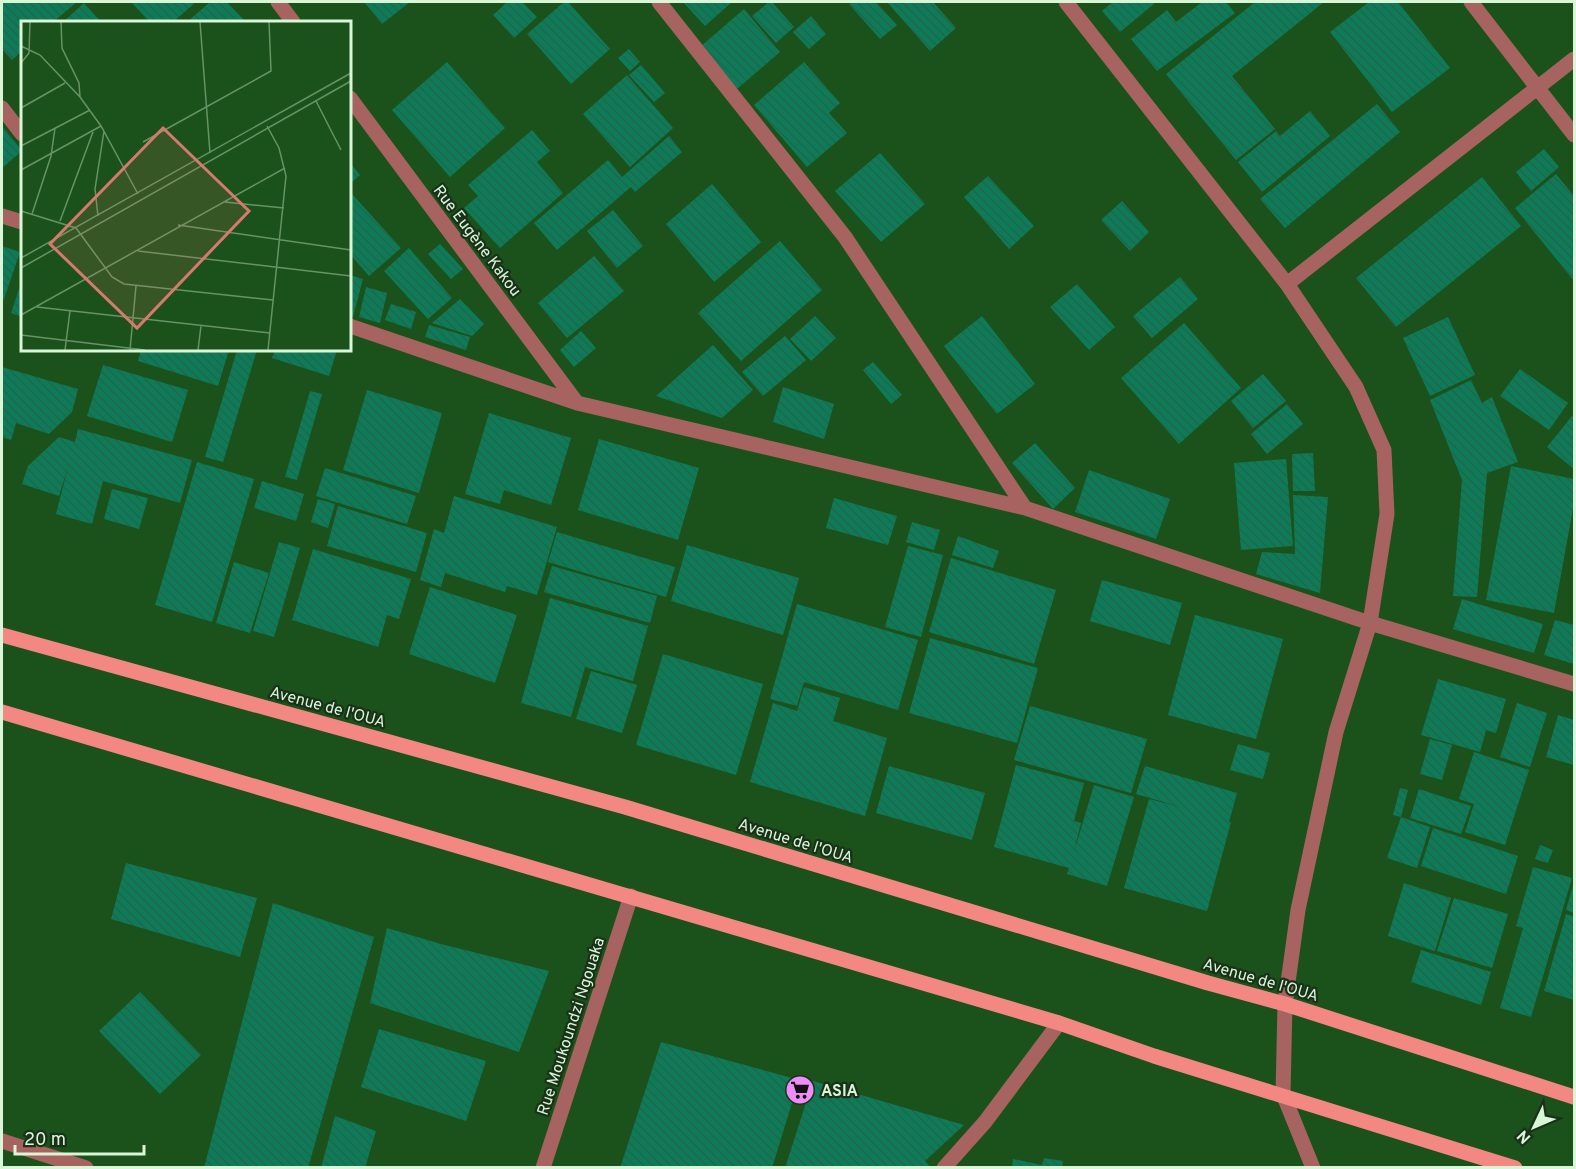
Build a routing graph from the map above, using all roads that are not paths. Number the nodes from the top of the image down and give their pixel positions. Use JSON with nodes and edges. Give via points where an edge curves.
{"nodes":[{"id":1,"x":278,"y":2,"type":"edge"},
{"id":2,"x":659,"y":2,"type":"edge"},
{"id":3,"x":1066,"y":2,"type":"edge"},
{"id":4,"x":1471,"y":2,"type":"edge"},
{"id":5,"x":292,"y":21,"type":"edge"},
{"id":6,"x":1575,"y":59,"type":"edge"},
{"id":7,"x":1539,"y":88,"type":"junction"},
{"id":8,"x":351,"y":99,"type":"edge"},
{"id":9,"x":2,"y":108,"type":"edge"},
{"id":10,"x":21,"y":133,"type":"edge"},
{"id":11,"x":1575,"y":135,"type":"edge"},
{"id":12,"x":2,"y":216,"type":"edge"},
{"id":13,"x":21,"y":222,"type":"edge"},
{"id":14,"x":1287,"y":284,"type":"junction"},
{"id":15,"x":351,"y":326,"type":"edge"},
{"id":16,"x":577,"y":403,"type":"junction"},
{"id":17,"x":1025,"y":508,"type":"junction"},
{"id":18,"x":1370,"y":623,"type":"junction"},
{"id":19,"x":2,"y":635,"type":"edge"},
{"id":20,"x":1575,"y":684,"type":"edge"},
{"id":21,"x":2,"y":712,"type":"edge"},
{"id":22,"x":631,"y":896,"type":"junction"},
{"id":23,"x":1285,"y":1004,"type":"junction"},
{"id":24,"x":1059,"y":1023,"type":"junction"},
{"id":25,"x":1283,"y":1094,"type":"junction"},
{"id":26,"x":1575,"y":1097,"type":"edge"},
{"id":27,"x":2,"y":1142,"type":"edge"},
{"id":28,"x":86,"y":1167,"type":"edge"},
{"id":29,"x":543,"y":1167,"type":"edge"},
{"id":30,"x":944,"y":1167,"type":"edge"},
{"id":31,"x":1313,"y":1167,"type":"edge"},
{"id":32,"x":1515,"y":1167,"type":"edge"}],
"edges":[{"from":1,"to":5,"type":"street"},
{"from":2,"to":17,"type":"street","via":[[845,237]]},
{"from":3,"to":14,"type":"street"},
{"from":4,"to":7,"type":"street"},
{"from":6,"to":7,"type":"street"},
{"from":7,"to":11,"type":"street"},
{"from":7,"to":14,"type":"street"},
{"from":8,"to":16,"type":"street","name":"Rue Eugène Kakou"},
{"from":9,"to":10,"type":"street"},
{"from":12,"to":13,"type":"street"},
{"from":14,"to":18,"type":"street","via":[[1356,387],[1384,450],[1387,514]]},
{"from":15,"to":16,"type":"street"},
{"from":16,"to":17,"type":"street"},
{"from":17,"to":18,"type":"street"},
{"from":18,"to":20,"type":"street"},
{"from":18,"to":23,"type":"street","via":[[1336,732],[1298,910]]},
{"from":19,"to":23,"type":"main road","name":"Avenue de l'OUA","via":[[625,807]]},
{"from":21,"to":22,"type":"main road"},
{"from":22,"to":24,"type":"main road"},
{"from":22,"to":29,"type":"street","name":"Rue Moukoundzi Ngouaka"},
{"from":23,"to":25,"type":"street"},
{"from":23,"to":26,"type":"main road","name":"Avenue de l'OUA"},
{"from":24,"to":25,"type":"main road"},
{"from":24,"to":30,"type":"street","via":[[985,1122]]},
{"from":25,"to":31,"type":"street"},
{"from":25,"to":32,"type":"main road"},
{"from":27,"to":28,"type":"street"}]}
